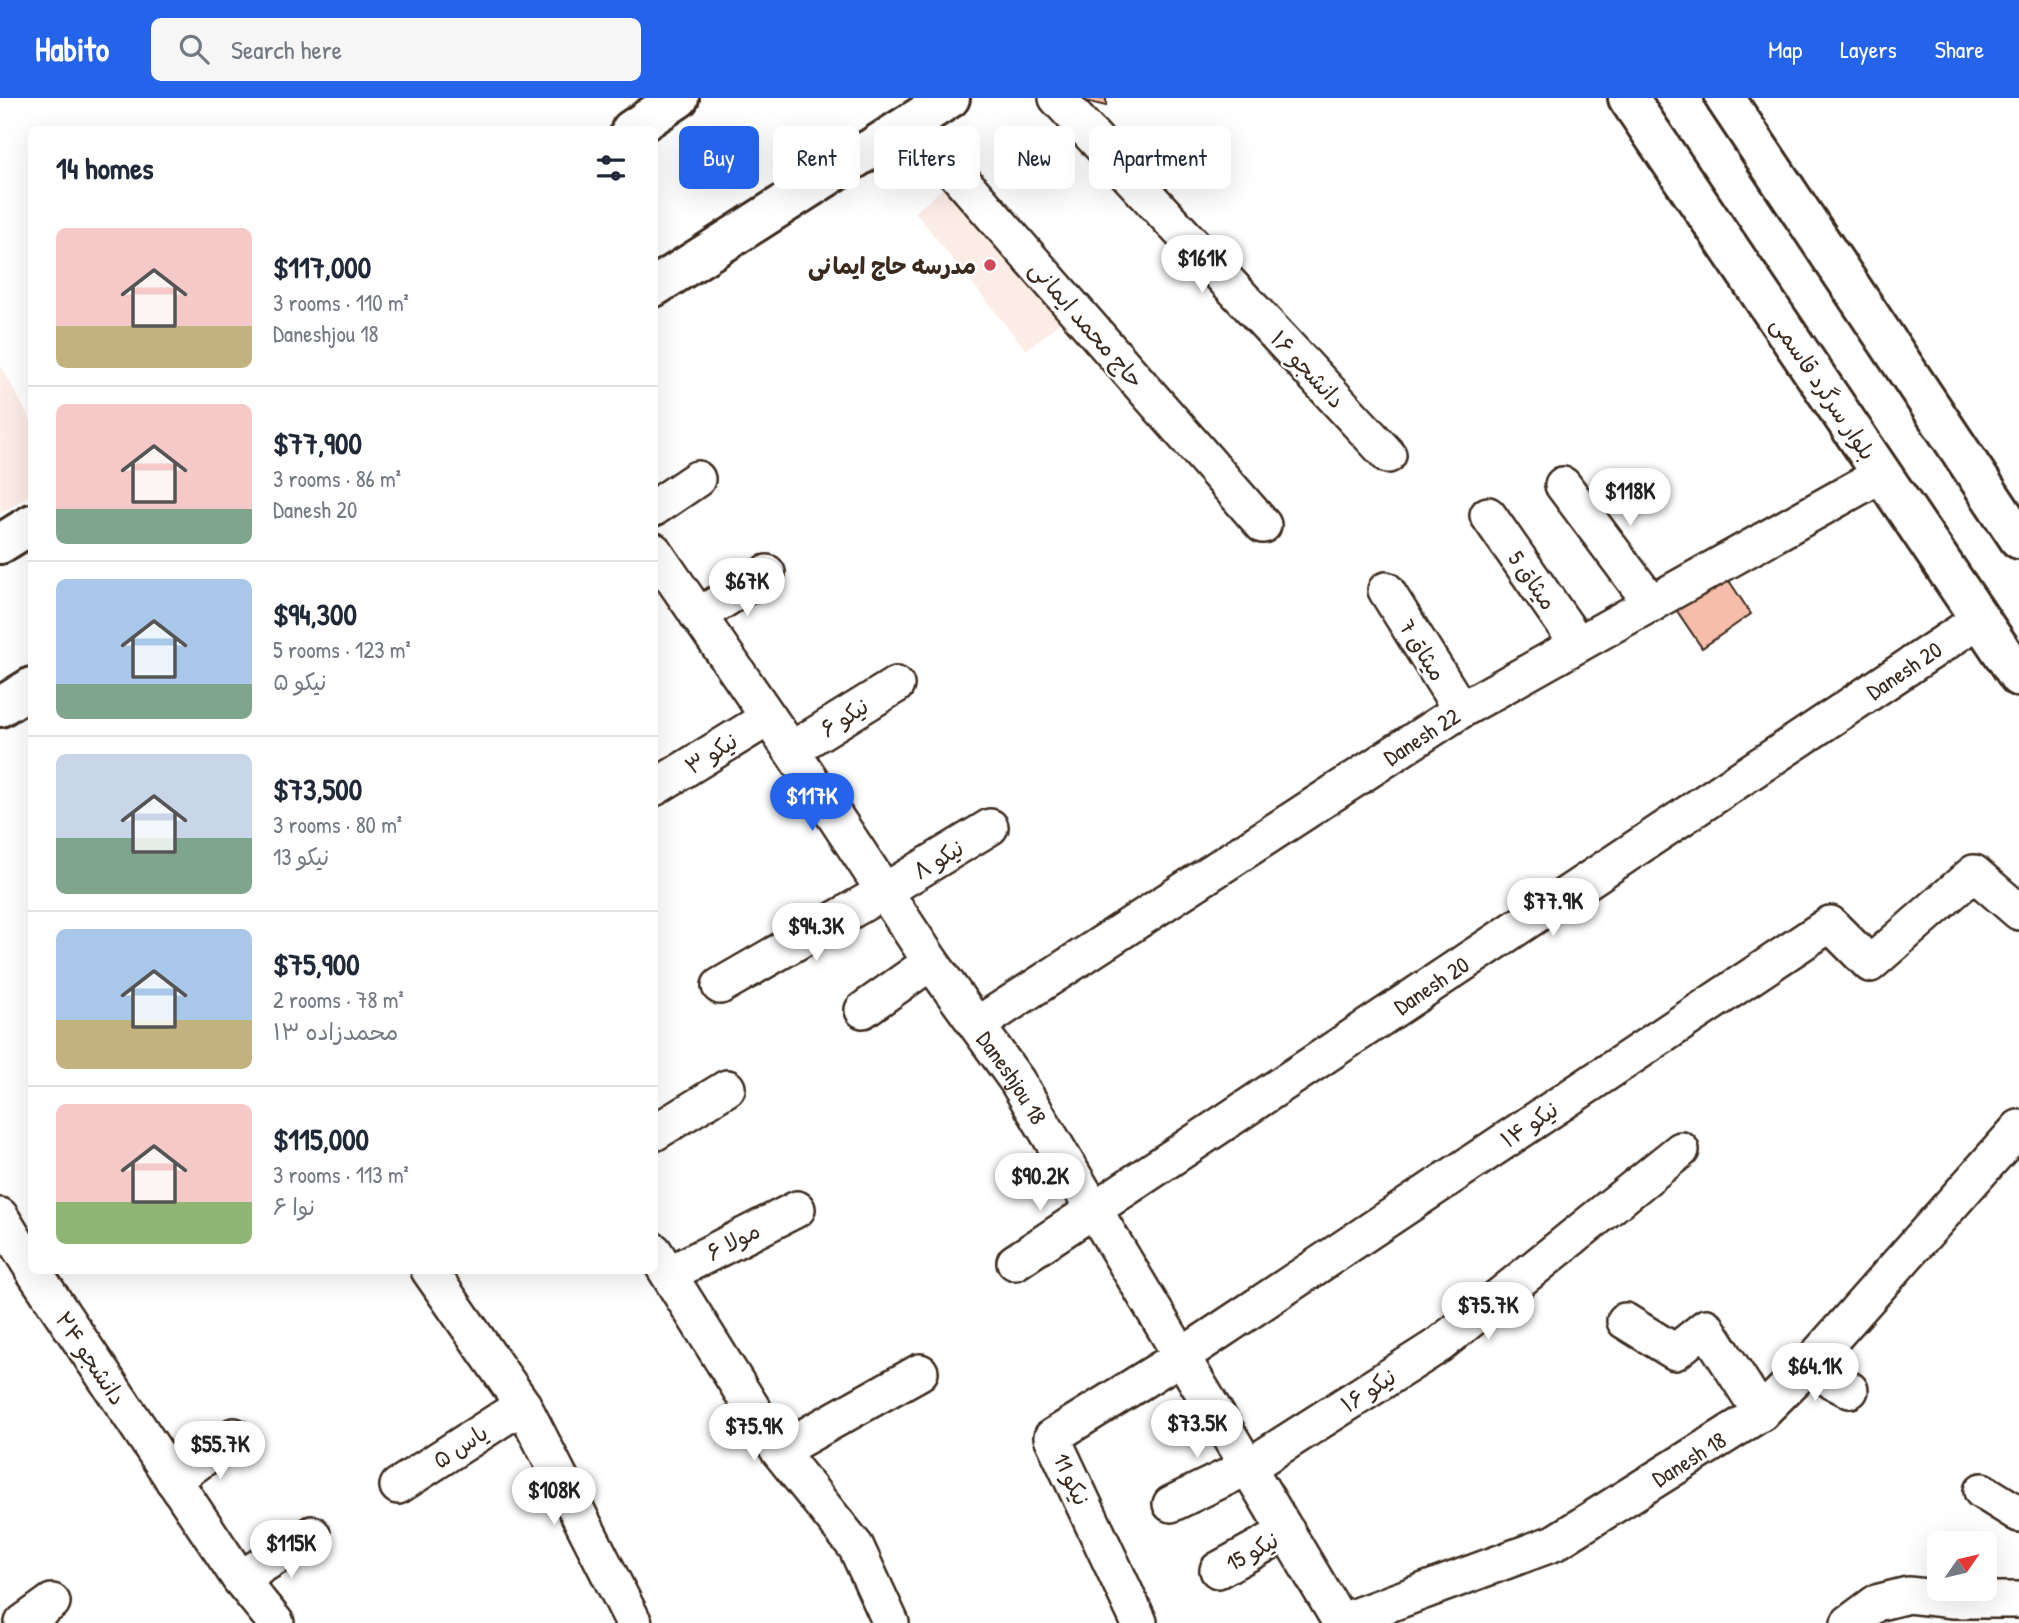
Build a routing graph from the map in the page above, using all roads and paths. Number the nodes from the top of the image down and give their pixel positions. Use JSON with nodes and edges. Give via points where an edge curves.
{"nodes":[{"id":1,"x":679,"y":98,"type":"edge"},
{"id":2,"x":950,"y":98,"type":"edge"},
{"id":3,"x":1057,"y":98,"type":"edge"},
{"id":4,"x":1628,"y":98,"type":"edge"},
{"id":5,"x":1725,"y":98,"type":"edge"},
{"id":6,"x":912,"y":122,"type":"junction"},
{"id":7,"x":637,"y":126,"type":"edge"},
{"id":8,"x":658,"y":284,"type":"edge"},
{"id":9,"x":1388,"y":455,"type":"dead end"},
{"id":10,"x":1882,"y":474,"type":"junction"},
{"id":11,"x":697,"y":479,"type":"dead end"},
{"id":12,"x":1563,"y":485,"type":"dead end"},
{"id":13,"x":658,"y":505,"type":"edge"},
{"id":14,"x":1488,"y":515,"type":"dead end"},
{"id":15,"x":1263,"y":525,"type":"dead end"},
{"id":16,"x":28,"y":526,"type":"edge"},
{"id":17,"x":2019,"y":539,"type":"edge"},
{"id":18,"x":0,"y":544,"type":"edge"},
{"id":19,"x":658,"y":565,"type":"edge"},
{"id":20,"x":767,"y":573,"type":"dead end"},
{"id":21,"x":664,"y":587,"type":"edge"},
{"id":22,"x":1386,"y":590,"type":"dead end"},
{"id":23,"x":1652,"y":604,"type":"junction"},
{"id":24,"x":698,"y":616,"type":"junction"},
{"id":25,"x":1980,"y":619,"type":"junction"},
{"id":26,"x":1578,"y":644,"type":"junction"},
{"id":27,"x":2019,"y":677,"type":"edge"},
{"id":28,"x":896,"y":685,"type":"dead end"},
{"id":29,"x":28,"y":690,"type":"edge"},
{"id":30,"x":0,"y":707,"type":"edge"},
{"id":31,"x":1461,"y":710,"type":"junction"},
{"id":32,"x":768,"y":718,"type":"junction"},
{"id":33,"x":791,"y":750,"type":"junction"},
{"id":34,"x":658,"y":786,"type":"edge"},
{"id":35,"x":990,"y":827,"type":"dead end"},
{"id":36,"x":885,"y":891,"type":"junction"},
{"id":37,"x":2019,"y":912,"type":"edge"},
{"id":38,"x":931,"y":962,"type":"junction"},
{"id":39,"x":720,"y":986,"type":"dead end"},
{"id":40,"x":863,"y":1010,"type":"dead end"},
{"id":41,"x":976,"y":1025,"type":"junction"},
{"id":42,"x":727,"y":1088,"type":"dead end"},
{"id":43,"x":2019,"y":1128,"type":"edge"},
{"id":44,"x":658,"y":1131,"type":"edge"},
{"id":45,"x":1681,"y":1150,"type":"dead end"},
{"id":46,"x":797,"y":1209,"type":"dead end"},
{"id":47,"x":1095,"y":1211,"type":"junction"},
{"id":48,"x":0,"y":1216,"type":"edge"},
{"id":49,"x":28,"y":1254,"type":"edge"},
{"id":50,"x":1015,"y":1262,"type":"dead end"},
{"id":51,"x":662,"y":1263,"type":"edge"},
{"id":52,"x":43,"y":1274,"type":"edge"},
{"id":53,"x":432,"y":1274,"type":"edge"},
{"id":54,"x":1625,"y":1321,"type":"dead end"},
{"id":55,"x":1182,"y":1356,"type":"junction"},
{"id":56,"x":1807,"y":1367,"type":"junction"},
{"id":57,"x":920,"y":1372,"type":"dead end"},
{"id":58,"x":1850,"y":1390,"type":"dead end"},
{"id":59,"x":523,"y":1405,"type":"junction"},
{"id":60,"x":1761,"y":1413,"type":"junction"},
{"id":61,"x":234,"y":1436,"type":"dead end"},
{"id":62,"x":779,"y":1451,"type":"junction"},
{"id":63,"x":1248,"y":1467,"type":"junction"},
{"id":64,"x":173,"y":1480,"type":"junction"},
{"id":65,"x":398,"y":1486,"type":"dead end"},
{"id":66,"x":1983,"y":1490,"type":"dead end"},
{"id":67,"x":1171,"y":1504,"type":"dead end"},
{"id":68,"x":2019,"y":1514,"type":"edge"},
{"id":69,"x":1287,"y":1532,"type":"junction"},
{"id":70,"x":312,"y":1534,"type":"dead end"},
{"id":71,"x":1218,"y":1570,"type":"dead end"},
{"id":72,"x":240,"y":1580,"type":"junction"},
{"id":73,"x":2019,"y":1600,"type":"edge"},
{"id":74,"x":52,"y":1602,"type":"dead end"},
{"id":75,"x":1945,"y":1611,"type":"edge"},
{"id":76,"x":1139,"y":1622,"type":"edge"},
{"id":77,"x":1341,"y":1622,"type":"edge"},
{"id":78,"x":23,"y":1623,"type":"edge"},
{"id":79,"x":276,"y":1623,"type":"edge"},
{"id":80,"x":634,"y":1623,"type":"edge"},
{"id":81,"x":891,"y":1623,"type":"edge"},
{"id":82,"x":1849,"y":1623,"type":"edge"}],
"edges":[{"from":1,"to":7,"type":"main road"},
{"from":2,"to":6,"type":"main road"},
{"from":3,"to":9,"type":"street","name":"دانشجو ۱۶"},
{"from":4,"to":10,"type":"main road","name":"بلوار سرگرد قاسمی"},
{"from":5,"to":17,"type":"main road"},
{"from":6,"to":8,"type":"main road"},
{"from":6,"to":15,"type":"street","name":"حاج محمد ایمانی"},
{"from":10,"to":23,"type":"street","name":"Danesh 22"},
{"from":10,"to":25,"type":"main road","name":"بلوار سرگرد قاسمی"},
{"from":11,"to":13,"type":"street"},
{"from":12,"to":23,"type":"street"},
{"from":14,"to":26,"type":"street","name":"میثاق 5"},
{"from":16,"to":18,"type":"main road"},
{"from":19,"to":21,"type":"street","name":"Daneshjou 18"},
{"from":20,"to":24,"type":"street"},
{"from":21,"to":24,"type":"street","name":"Daneshjou 18"},
{"from":22,"to":31,"type":"street","name":"میثاق 7"},
{"from":23,"to":26,"type":"street","name":"Danesh 22"},
{"from":24,"to":32,"type":"street","name":"Daneshjou 18"},
{"from":25,"to":27,"type":"main road","name":"بلوار سرگرد قاسمی"},
{"from":25,"to":47,"type":"street","name":"Danesh 20"},
{"from":26,"to":31,"type":"street","name":"Danesh 22"},
{"from":28,"to":33,"type":"street","name":"نیکو ۶"},
{"from":29,"to":30,"type":"main road"},
{"from":31,"to":41,"type":"street","name":"Danesh 22"},
{"from":32,"to":33,"type":"street","name":"Daneshjou 18"},
{"from":32,"to":34,"type":"street","name":"نیکو ۳"},
{"from":33,"to":36,"type":"street","name":"Daneshjou 18"},
{"from":35,"to":36,"type":"street","name":"نیکو ۸"},
{"from":36,"to":38,"type":"street","name":"Daneshjou 18"},
{"from":36,"to":39,"type":"street","name":"نیکو ۸"},
{"from":37,"to":55,"type":"street","name":"نیکو ۱۴","via":[[1974,873],[1870,964],[1830,924]]},
{"from":38,"to":40,"type":"street"},
{"from":38,"to":41,"type":"street","name":"Daneshjou 18"},
{"from":41,"to":47,"type":"street","name":"Daneshjou 18","via":[[1017,1081]]},
{"from":42,"to":44,"type":"street"},
{"from":43,"to":56,"type":"street","name":"Danesh 18"},
{"from":45,"to":63,"type":"street","name":"نیکو ۱۶","via":[[1439,1345]]},
{"from":46,"to":51,"type":"street","name":"مولا ۶"},
{"from":47,"to":50,"type":"street","name":"Danesh 20"},
{"from":47,"to":55,"type":"street","name":"Daneshjou 18"},
{"from":48,"to":49,"type":"street","name":"دانشجو ۲۴"},
{"from":51,"to":62,"type":"street"},
{"from":52,"to":64,"type":"street","name":"دانشجو ۲۴"},
{"from":53,"to":59,"type":"street"},
{"from":54,"to":60,"type":"street","via":[[1675,1352],[1706,1327]]},
{"from":55,"to":63,"type":"street","name":"Daneshjou 18"},
{"from":55,"to":76,"type":"street","name":"نیکو 11","via":[[1052,1437]]},
{"from":56,"to":58,"type":"street"},
{"from":56,"to":60,"type":"street","name":"Danesh 18"},
{"from":57,"to":62,"type":"street"},
{"from":59,"to":65,"type":"street","name":"یاس ۵"},
{"from":59,"to":80,"type":"street"},
{"from":60,"to":77,"type":"street","name":"Danesh 18","via":[[1554,1543]]},
{"from":61,"to":64,"type":"street"},
{"from":62,"to":81,"type":"street","via":[[856,1547]]},
{"from":63,"to":67,"type":"street","name":"نیکو ۱۶"},
{"from":63,"to":69,"type":"street","name":"Daneshjou 18"},
{"from":64,"to":72,"type":"street","name":"دانشجو ۲۴"},
{"from":66,"to":68,"type":"street"},
{"from":69,"to":71,"type":"street","name":"نیکو 15"},
{"from":69,"to":77,"type":"street","name":"Daneshjou 18"},
{"from":70,"to":72,"type":"street"},
{"from":72,"to":79,"type":"street","name":"دانشجو ۲۴"},
{"from":73,"to":75,"type":"street"},
{"from":74,"to":78,"type":"street"},
{"from":75,"to":82,"type":"street","via":[[1908,1595],[1876,1603]]}]}
